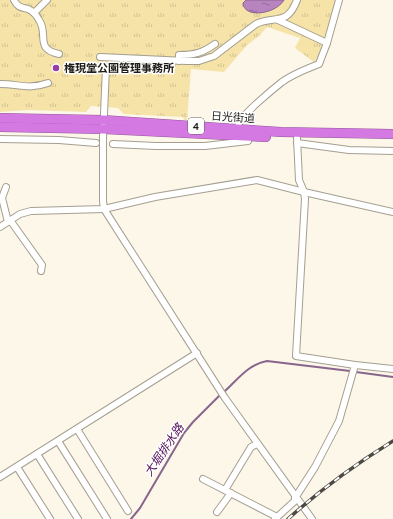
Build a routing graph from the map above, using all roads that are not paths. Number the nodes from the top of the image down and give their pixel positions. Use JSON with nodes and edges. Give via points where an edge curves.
{"nodes":[{"id":1,"x":14,"y":0,"type":"edge"},
{"id":2,"x":47,"y":0,"type":"edge"},
{"id":3,"x":297,"y":0,"type":"edge"},
{"id":4,"x":339,"y":0,"type":"edge"},
{"id":5,"x":34,"y":13,"type":"junction"},
{"id":6,"x":277,"y":20,"type":"junction"},
{"id":7,"x":327,"y":43,"type":"junction"},
{"id":8,"x":215,"y":44,"type":"dead end"},
{"id":9,"x":59,"y":54,"type":"dead end"},
{"id":10,"x":100,"y":56,"type":"dead end"},
{"id":11,"x":179,"y":61,"type":"junction"},
{"id":12,"x":106,"y":67,"type":"dead end"},
{"id":13,"x":48,"y":83,"type":"dead end"},
{"id":14,"x":0,"y":84,"type":"edge"},
{"id":15,"x":0,"y":118,"type":"edge"},
{"id":16,"x":103,"y":124,"type":"junction"},
{"id":17,"x":0,"y":127,"type":"edge"},
{"id":18,"x":238,"y":133,"type":"junction"},
{"id":19,"x":393,"y":134,"type":"edge"},
{"id":20,"x":248,"y":136,"type":"junction"},
{"id":21,"x":0,"y":138,"type":"edge"},
{"id":22,"x":297,"y":140,"type":"junction"},
{"id":23,"x":393,"y":140,"type":"edge"},
{"id":24,"x":96,"y":143,"type":"dead end"},
{"id":25,"x":113,"y":144,"type":"dead end"},
{"id":26,"x":393,"y":151,"type":"edge"},
{"id":27,"x":6,"y":187,"type":"dead end"},
{"id":28,"x":304,"y":192,"type":"junction"},
{"id":29,"x":104,"y":208,"type":"junction"},
{"id":30,"x":393,"y":212,"type":"edge"},
{"id":31,"x":9,"y":221,"type":"junction"},
{"id":32,"x":0,"y":226,"type":"edge"},
{"id":33,"x":41,"y":271,"type":"dead end"},
{"id":34,"x":197,"y":353,"type":"junction"},
{"id":35,"x":355,"y":365,"type":"junction"},
{"id":36,"x":393,"y":369,"type":"edge"},
{"id":37,"x":77,"y":429,"type":"junction"},
{"id":38,"x":58,"y":441,"type":"junction"},
{"id":39,"x":257,"y":444,"type":"junction"},
{"id":40,"x":37,"y":454,"type":"junction"},
{"id":41,"x":17,"y":467,"type":"junction"},
{"id":42,"x":0,"y":477,"type":"edge"},
{"id":43,"x":203,"y":479,"type":"dead end"},
{"id":44,"x":228,"y":492,"type":"junction"},
{"id":45,"x":296,"y":498,"type":"junction"},
{"id":46,"x":128,"y":512,"type":"dead end"},
{"id":47,"x":217,"y":512,"type":"dead end"},
{"id":48,"x":276,"y":518,"type":"edge"},
{"id":49,"x":50,"y":519,"type":"edge"},
{"id":50,"x":78,"y":519,"type":"edge"},
{"id":51,"x":107,"y":519,"type":"edge"},
{"id":52,"x":312,"y":519,"type":"edge"}],
"edges":[{"from":1,"to":5,"type":"street","via":[[20,8]]},
{"from":2,"to":5,"type":"street"},
{"from":3,"to":6,"type":"street","via":[[289,14]]},
{"from":4,"to":7,"type":"street"},
{"from":5,"to":9,"type":"street","via":[[42,26],[43,43],[47,50]]},
{"from":6,"to":7,"type":"street"},
{"from":6,"to":11,"type":"street","via":[[263,20],[256,24],[214,56],[199,61]]},
{"from":7,"to":18,"type":"street","via":[[319,64],[283,82],[250,110],[239,124]]},
{"from":8,"to":11,"type":"street","via":[[192,55],[179,55]]},
{"from":10,"to":11,"type":"street"},
{"from":12,"to":16,"type":"street"},
{"from":13,"to":14,"type":"street","via":[[37,87]]},
{"from":15,"to":16,"type":"highway","name":"日光街道","number":"4"},
{"from":16,"to":17,"type":"highway","name":"日光街道","number":"4"},
{"from":16,"to":18,"type":"highway","name":"日光街道","number":"4"},
{"from":16,"to":29,"type":"street"},
{"from":18,"to":19,"type":"highway","name":"日光街道","number":"4"},
{"from":18,"to":20,"type":"highway","name":"日光街道","number":"4"},
{"from":20,"to":22,"type":"highway","name":"日光街道","number":"4"},
{"from":20,"to":25,"type":"street","via":[[248,141],[205,146]]},
{"from":21,"to":24,"type":"street"},
{"from":22,"to":23,"type":"highway","name":"日光街道","number":"4"},
{"from":22,"to":26,"type":"street","via":[[349,150]]},
{"from":22,"to":28,"type":"street","via":[[299,180]]},
{"from":27,"to":31,"type":"street","via":[[2,198]]},
{"from":28,"to":29,"type":"street","via":[[257,180]]},
{"from":28,"to":30,"type":"street"},
{"from":28,"to":35,"type":"street","via":[[296,356]]},
{"from":29,"to":31,"type":"street","via":[[31,211]]},
{"from":29,"to":34,"type":"street"},
{"from":31,"to":32,"type":"street"},
{"from":31,"to":33,"type":"street","via":[[42,265]]},
{"from":34,"to":37,"type":"street"},
{"from":34,"to":39,"type":"street"},
{"from":35,"to":36,"type":"street"},
{"from":35,"to":45,"type":"street","via":[[339,421],[316,467]]},
{"from":37,"to":38,"type":"street"},
{"from":37,"to":46,"type":"street"},
{"from":38,"to":40,"type":"street"},
{"from":38,"to":51,"type":"street"},
{"from":39,"to":44,"type":"street","via":[[251,447]]},
{"from":39,"to":45,"type":"street"},
{"from":40,"to":41,"type":"street"},
{"from":40,"to":50,"type":"street"},
{"from":41,"to":42,"type":"street"},
{"from":41,"to":49,"type":"street"},
{"from":43,"to":44,"type":"street"},
{"from":44,"to":47,"type":"street"},
{"from":44,"to":48,"type":"street"},
{"from":45,"to":48,"type":"street"},
{"from":45,"to":52,"type":"street"}]}
